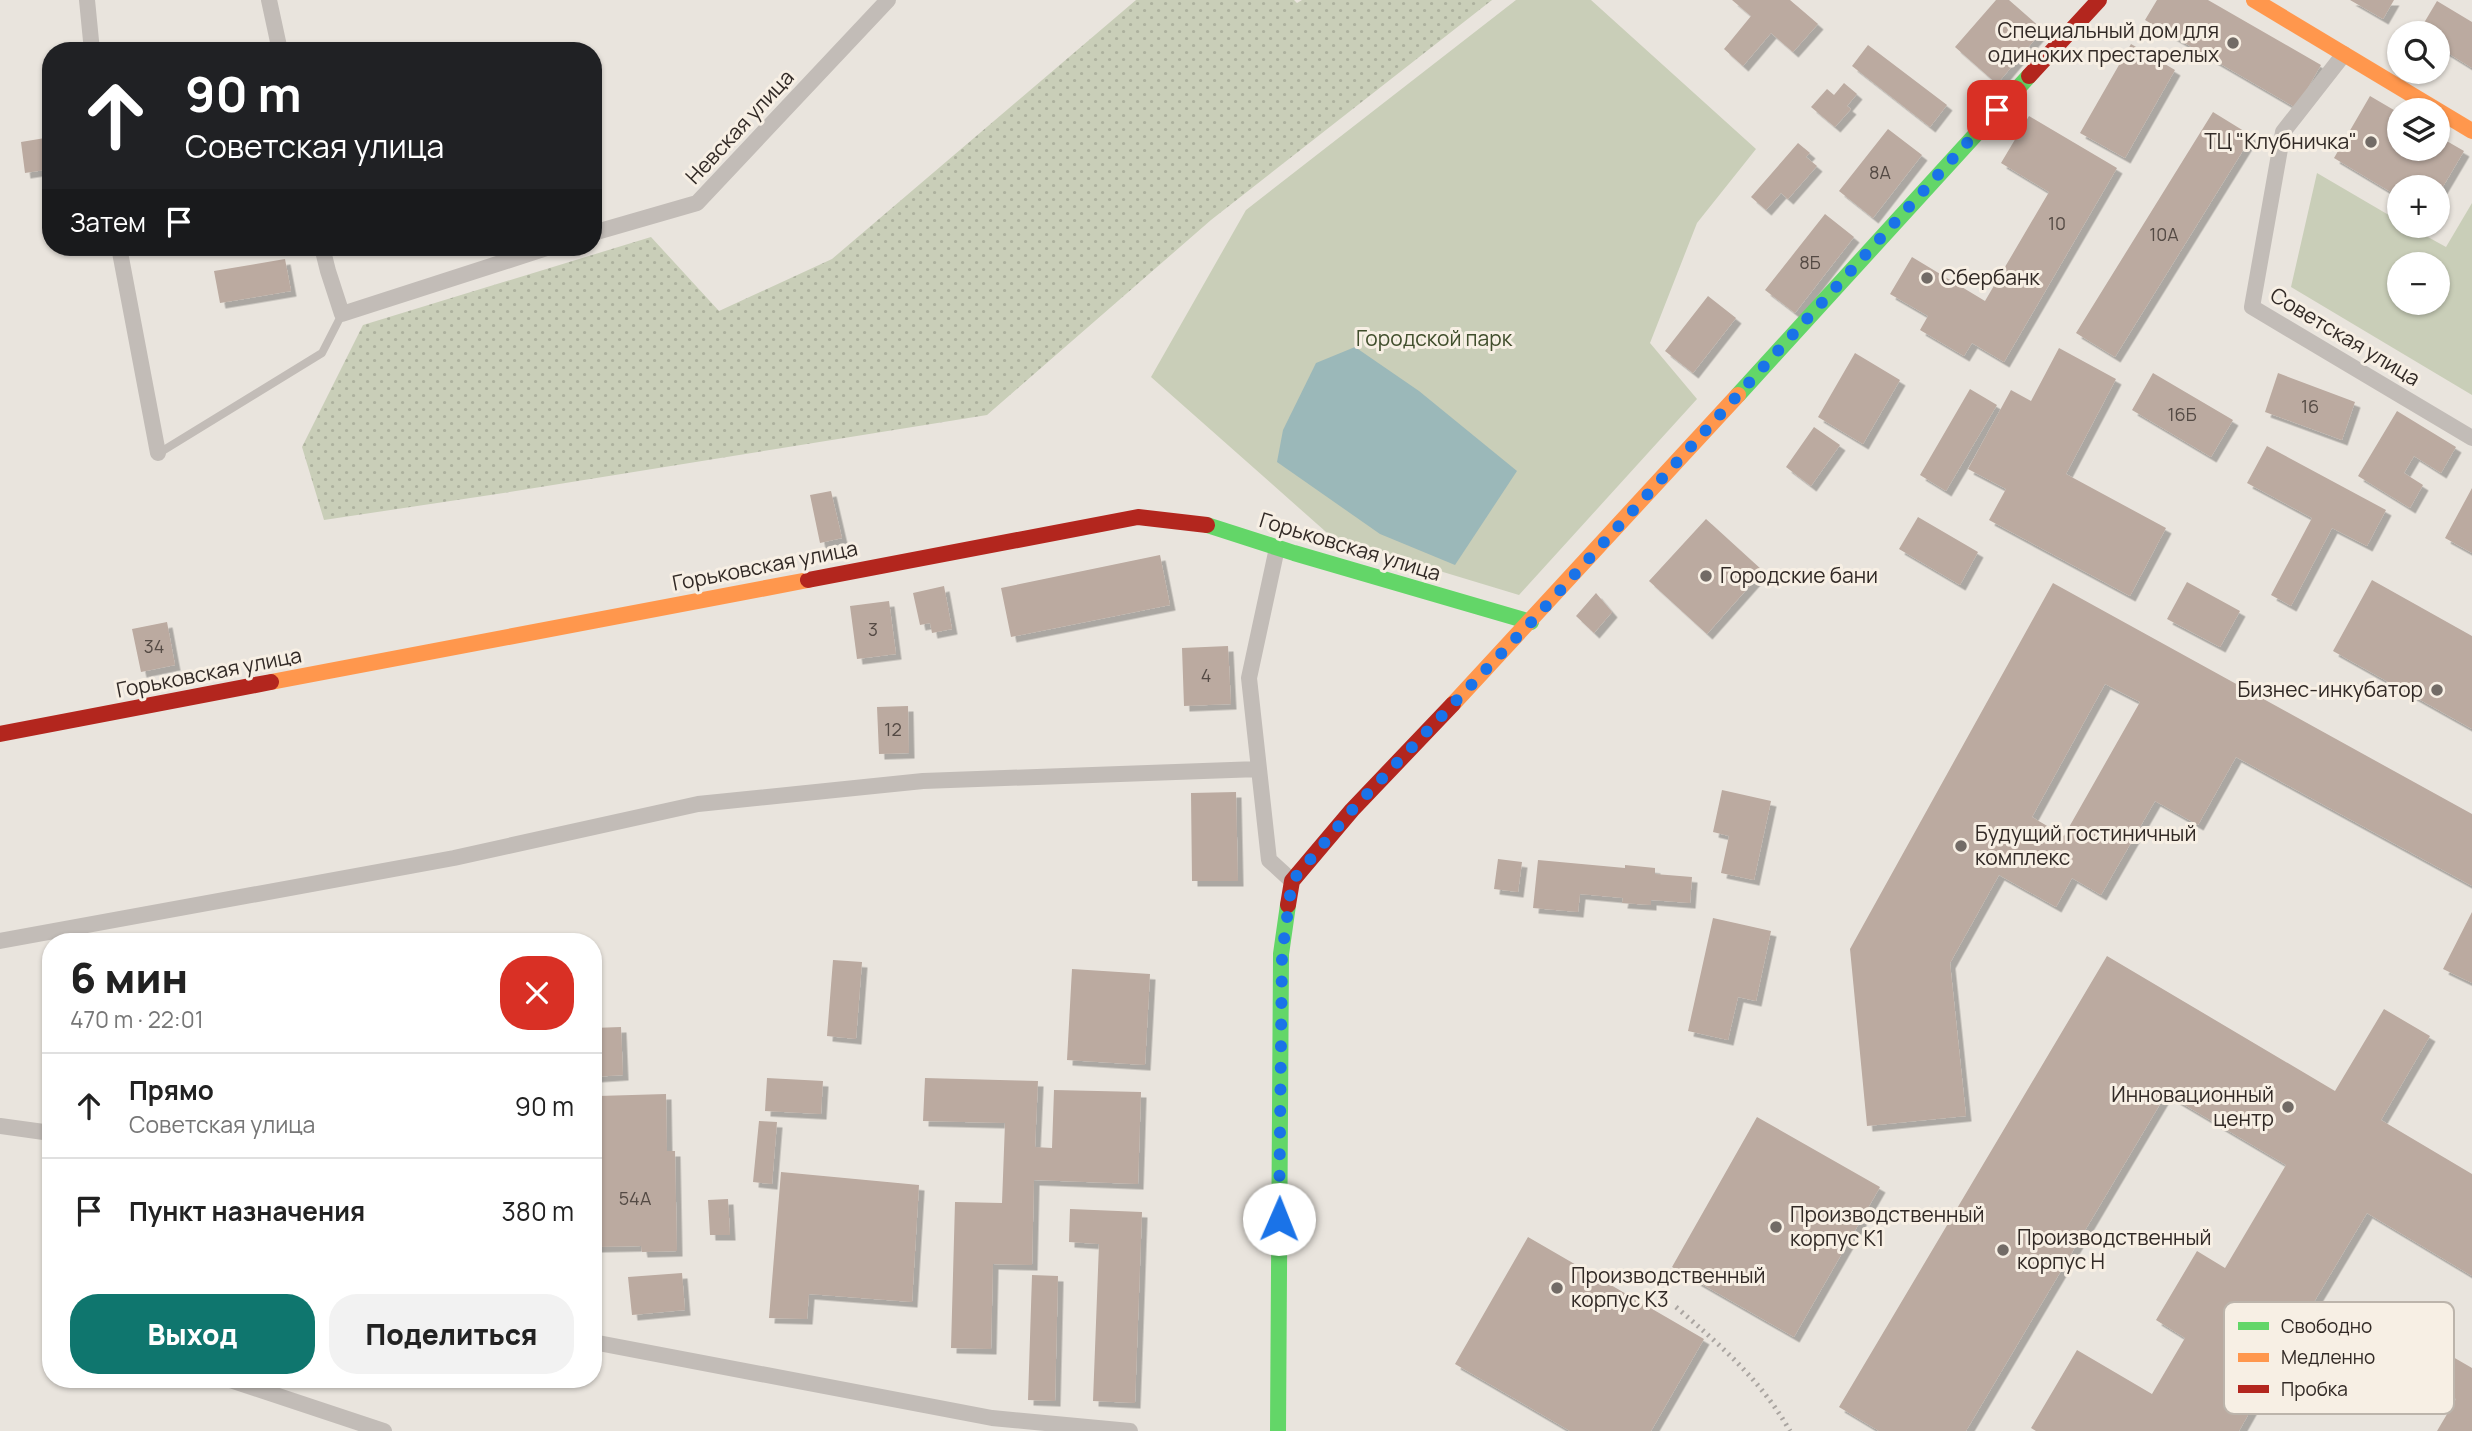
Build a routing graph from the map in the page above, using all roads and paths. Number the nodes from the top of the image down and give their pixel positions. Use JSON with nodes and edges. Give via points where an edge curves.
{"nodes":[{"id":1,"x":87,"y":0,"type":"edge"},
{"id":2,"x":269,"y":0,"type":"edge"},
{"id":3,"x":888,"y":0,"type":"edge"},
{"id":4,"x":2099,"y":0,"type":"edge"},
{"id":5,"x":2254,"y":0,"type":"edge"},
{"id":6,"x":91,"y":42,"type":"edge"},
{"id":7,"x":278,"y":42,"type":"edge"},
{"id":8,"x":2344,"y":54,"type":"junction"},
{"id":9,"x":2472,"y":131,"type":"edge"},
{"id":10,"x":602,"y":230,"type":"edge"},
{"id":11,"x":122,"y":256,"type":"edge"},
{"id":12,"x":325,"y":256,"type":"edge"},
{"id":13,"x":522,"y":256,"type":"edge"},
{"id":14,"x":342,"y":314,"type":"junction"},
{"id":15,"x":2472,"y":438,"type":"edge"},
{"id":16,"x":158,"y":453,"type":"joint"},
{"id":17,"x":1277,"y":548,"type":"junction"},
{"id":18,"x":1531,"y":622,"type":"junction"},
{"id":19,"x":0,"y":734,"type":"edge"},
{"id":20,"x":1259,"y":769,"type":"junction"},
{"id":21,"x":1292,"y":881,"type":"junction"},
{"id":22,"x":42,"y":933,"type":"edge"},
{"id":23,"x":44,"y":933,"type":"edge"},
{"id":24,"x":0,"y":941,"type":"edge"},
{"id":25,"x":0,"y":1126,"type":"edge"},
{"id":26,"x":42,"y":1131,"type":"edge"},
{"id":27,"x":602,"y":1344,"type":"edge"},
{"id":28,"x":254,"y":1388,"type":"edge"},
{"id":29,"x":384,"y":1431,"type":"edge"},
{"id":30,"x":1130,"y":1431,"type":"edge"},
{"id":31,"x":1278,"y":1431,"type":"edge"}],
"edges":[{"from":1,"to":6,"type":"street"},
{"from":2,"to":7,"type":"street"},
{"from":3,"to":10,"type":"street","name":"Невская улица","via":[[697,203]]},
{"from":4,"to":18,"type":"main road","via":[[2081,10]]},
{"from":5,"to":8,"type":"main road"},
{"from":8,"to":9,"type":"main road"},
{"from":8,"to":15,"type":"street","name":"Советская улица","via":[[2283,132],[2252,307]]},
{"from":11,"to":16,"type":"street"},
{"from":12,"to":14,"type":"street"},
{"from":13,"to":14,"type":"street"},
{"from":14,"to":16,"type":"lane","via":[[322,353]]},
{"from":17,"to":18,"type":"main road","name":"Горьковская улица"},
{"from":17,"to":19,"type":"main road","name":"Горьковская улица","via":[[1207,525],[1138,517]]},
{"from":17,"to":20,"type":"street","via":[[1249,678]]},
{"from":18,"to":21,"type":"main road","via":[[1352,810]]},
{"from":20,"to":21,"type":"street","via":[[1269,860]]},
{"from":20,"to":23,"type":"street","via":[[923,781],[698,804],[454,858]]},
{"from":21,"to":31,"type":"main road","via":[[1282,954]]},
{"from":22,"to":24,"type":"street"},
{"from":25,"to":26,"type":"street"},
{"from":27,"to":30,"type":"street","via":[[992,1418]]},
{"from":28,"to":29,"type":"street"}]}
